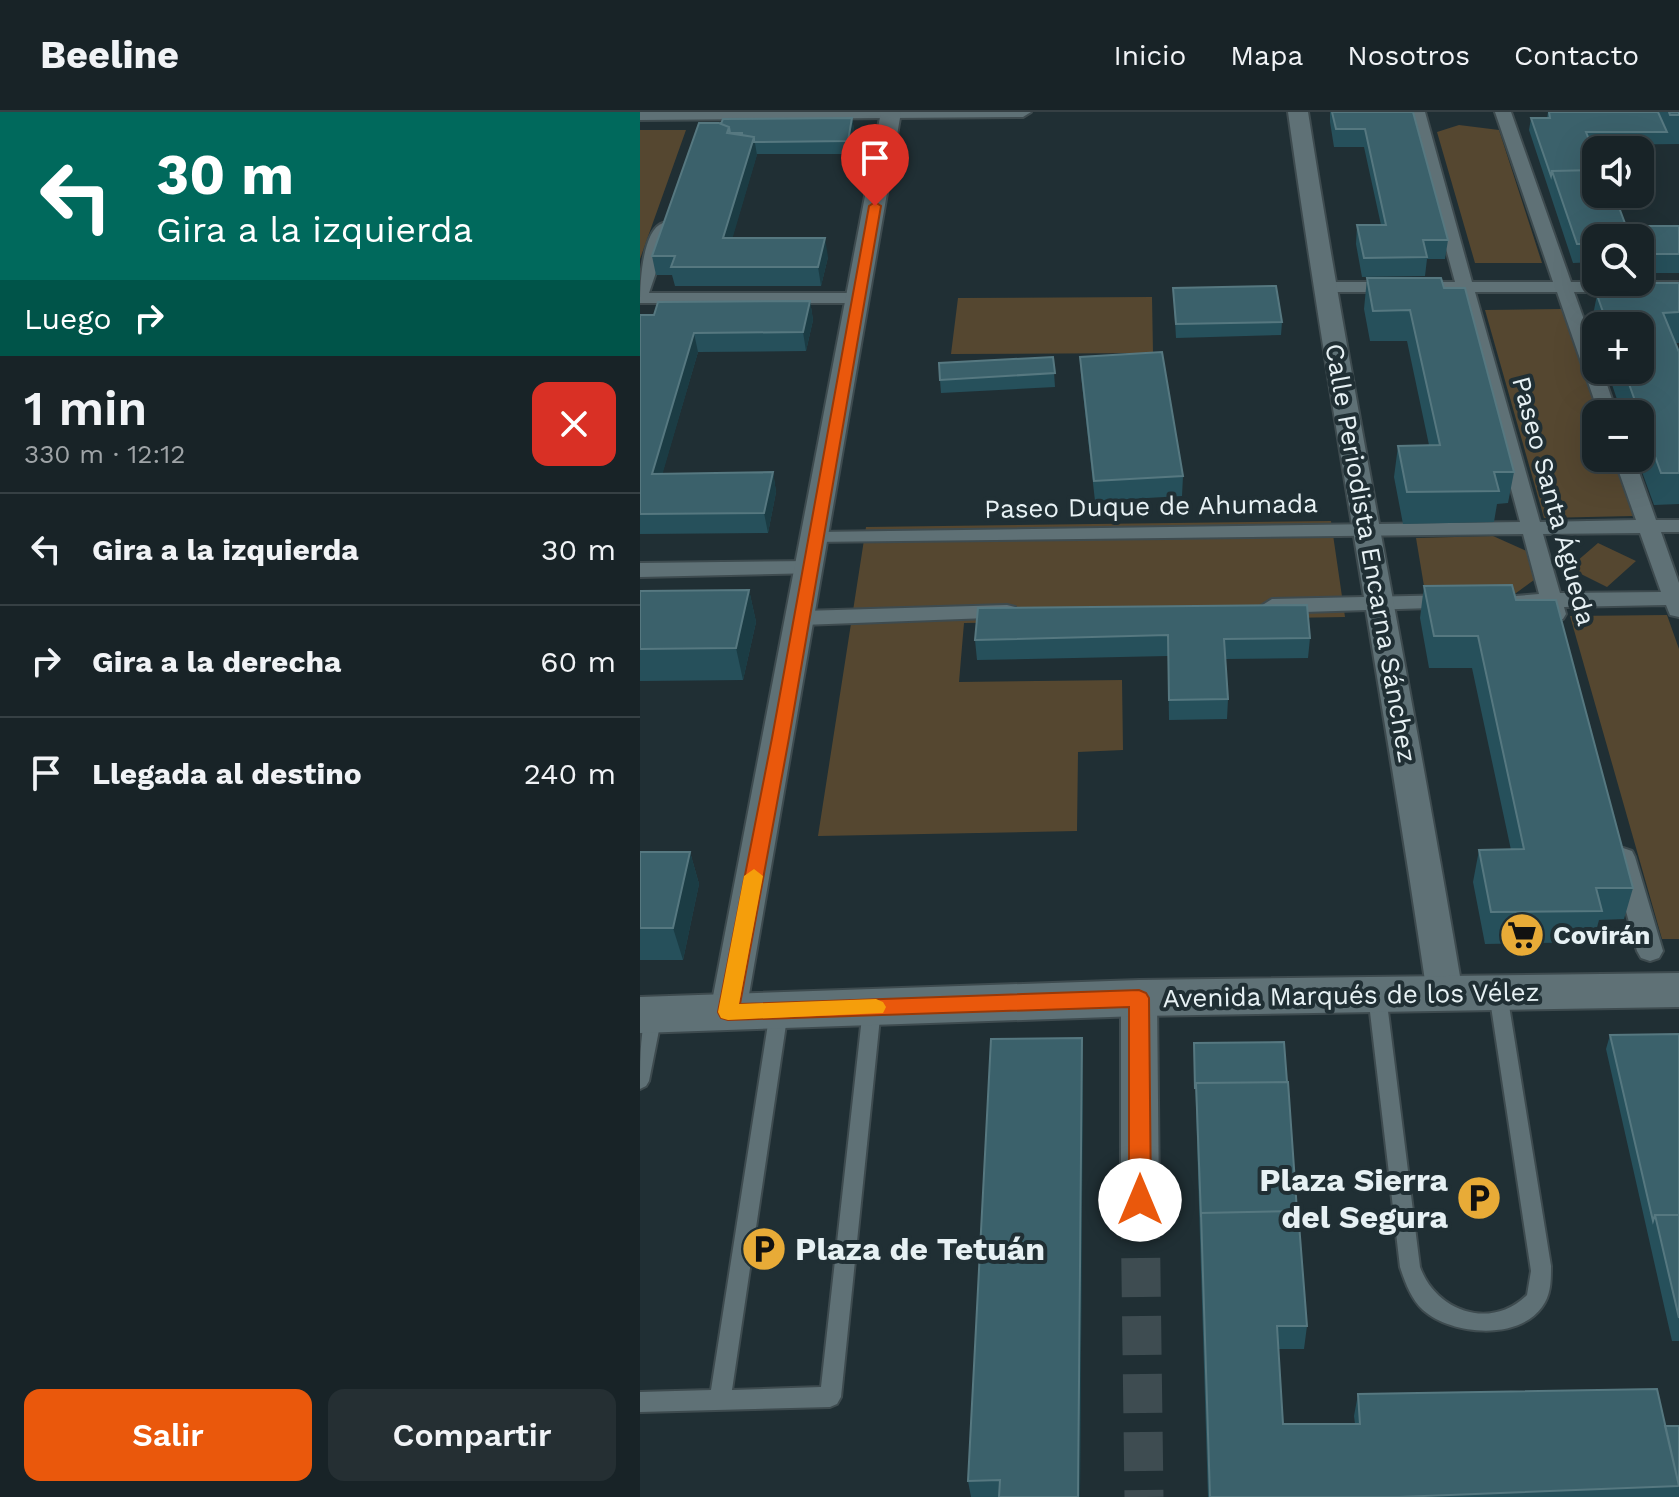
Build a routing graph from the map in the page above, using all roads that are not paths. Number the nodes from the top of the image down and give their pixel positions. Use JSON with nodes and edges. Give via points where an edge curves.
{"nodes":[{"id":1,"x":1023,"y":112,"type":"edge"},
{"id":2,"x":1298,"y":112,"type":"edge"},
{"id":3,"x":1417,"y":112,"type":"edge"},
{"id":4,"x":1503,"y":112,"type":"edge"},
{"id":5,"x":891,"y":113,"type":"edge"},
{"id":6,"x":640,"y":115,"type":"edge"},
{"id":7,"x":702,"y":119,"type":"edge"},
{"id":8,"x":666,"y":219,"type":"edge"},
{"id":9,"x":1324,"y":287,"type":"junction"},
{"id":10,"x":1466,"y":287,"type":"junction"},
{"id":11,"x":1562,"y":287,"type":"junction"},
{"id":12,"x":1679,"y":287,"type":"edge"},
{"id":13,"x":640,"y":295,"type":"edge"},
{"id":14,"x":859,"y":298,"type":"junction"},
{"id":15,"x":1603,"y":400,"type":"edge"},
{"id":16,"x":1629,"y":472,"type":"edge"},
{"id":17,"x":1649,"y":526,"type":"junction"},
{"id":18,"x":1679,"y":526,"type":"edge"},
{"id":19,"x":1532,"y":529,"type":"junction"},
{"id":20,"x":1366,"y":532,"type":"junction"},
{"id":21,"x":816,"y":538,"type":"junction"},
{"id":22,"x":811,"y":568,"type":"junction"},
{"id":23,"x":640,"y":570,"type":"edge"},
{"id":24,"x":1552,"y":600,"type":"junction"},
{"id":25,"x":1505,"y":601,"type":"edge"},
{"id":26,"x":1474,"y":602,"type":"edge"},
{"id":27,"x":1380,"y":603,"type":"junction"},
{"id":28,"x":1677,"y":603,"type":"edge"},
{"id":29,"x":1255,"y":606,"type":"edge"},
{"id":30,"x":1036,"y":612,"type":"edge"},
{"id":31,"x":802,"y":618,"type":"junction"},
{"id":32,"x":1560,"y":631,"type":"edge"},
{"id":33,"x":1620,"y":844,"type":"edge"},
{"id":34,"x":1650,"y":951,"type":"dead end"},
{"id":35,"x":1679,"y":990,"type":"edge"},
{"id":36,"x":1498,"y":993,"type":"junction"},
{"id":37,"x":1445,"y":994,"type":"junction"},
{"id":38,"x":1377,"y":995,"type":"junction"},
{"id":39,"x":1139,"y":998,"type":"junction"},
{"id":40,"x":872,"y":1008,"type":"junction"},
{"id":41,"x":779,"y":1011,"type":"junction"},
{"id":42,"x":728,"y":1012,"type":"junction"},
{"id":43,"x":647,"y":1015,"type":"edge"},
{"id":44,"x":640,"y":1081,"type":"edge"},
{"id":45,"x":1140,"y":1200,"type":"tunnel mouth"},
{"id":46,"x":720,"y":1400,"type":"junction"},
{"id":47,"x":640,"y":1402,"type":"edge"}],
"edges":[{"from":1,"to":5,"type":"street"},
{"from":2,"to":9,"type":"street","name":"Calle Periodista Encarna Sánchez"},
{"from":3,"to":10,"type":"street","name":"Paseo Santa Águeda"},
{"from":4,"to":11,"type":"street"},
{"from":5,"to":7,"type":"street"},
{"from":5,"to":14,"type":"street"},
{"from":6,"to":7,"type":"street"},
{"from":8,"to":13,"type":"street"},
{"from":9,"to":10,"type":"street"},
{"from":9,"to":20,"type":"street","name":"Calle Periodista Encarna Sánchez"},
{"from":10,"to":11,"type":"street"},
{"from":10,"to":19,"type":"street","name":"Paseo Santa Águeda"},
{"from":11,"to":12,"type":"street"},
{"from":11,"to":15,"type":"street"},
{"from":13,"to":14,"type":"street"},
{"from":14,"to":21,"type":"street"},
{"from":16,"to":17,"type":"street"},
{"from":17,"to":18,"type":"street","name":"Paseo Duque de Ahumada"},
{"from":17,"to":19,"type":"street","name":"Paseo Duque de Ahumada"},
{"from":17,"to":28,"type":"street"},
{"from":19,"to":20,"type":"street","name":"Paseo Duque de Ahumada"},
{"from":19,"to":24,"type":"street","name":"Paseo Santa Águeda"},
{"from":20,"to":21,"type":"street","name":"Paseo Duque de Ahumada"},
{"from":20,"to":27,"type":"street","name":"Calle Periodista Encarna Sánchez"},
{"from":21,"to":22,"type":"street"},
{"from":22,"to":23,"type":"street"},
{"from":22,"to":31,"type":"street"},
{"from":24,"to":25,"type":"street"},
{"from":24,"to":28,"type":"street"},
{"from":24,"to":32,"type":"street","name":"Paseo Santa Águeda"},
{"from":26,"to":27,"type":"street"},
{"from":27,"to":29,"type":"street"},
{"from":27,"to":37,"type":"street","name":"Calle Periodista Encarna Sánchez"},
{"from":30,"to":31,"type":"street"},
{"from":31,"to":42,"type":"street"},
{"from":33,"to":34,"type":"street"},
{"from":35,"to":36,"type":"street","name":"Avenida Marqués de los Vélez"},
{"from":36,"to":37,"type":"street","name":"Avenida Marqués de los Vélez"},
{"from":36,"to":38,"type":"lane","via":[[1541,1289],[1531,1306],[1511,1318],[1482,1322],[1456,1319],[1433,1306],[1410,1267]]},
{"from":37,"to":38,"type":"street","name":"Avenida Marqués de los Vélez"},
{"from":38,"to":39,"type":"street","name":"Avenida Marqués de los Vélez"},
{"from":39,"to":40,"type":"street","name":"Avenida Marqués de los Vélez"},
{"from":39,"to":45,"type":"street"},
{"from":40,"to":41,"type":"street","name":"Avenida Marqués de los Vélez"},
{"from":40,"to":46,"type":"lane","via":[[830,1397]]},
{"from":41,"to":42,"type":"street","name":"Avenida Marqués de los Vélez"},
{"from":41,"to":46,"type":"lane"},
{"from":42,"to":43,"type":"street","name":"Avenida Marqués de los Vélez"},
{"from":43,"to":44,"type":"lane"},
{"from":46,"to":47,"type":"lane"}]}
